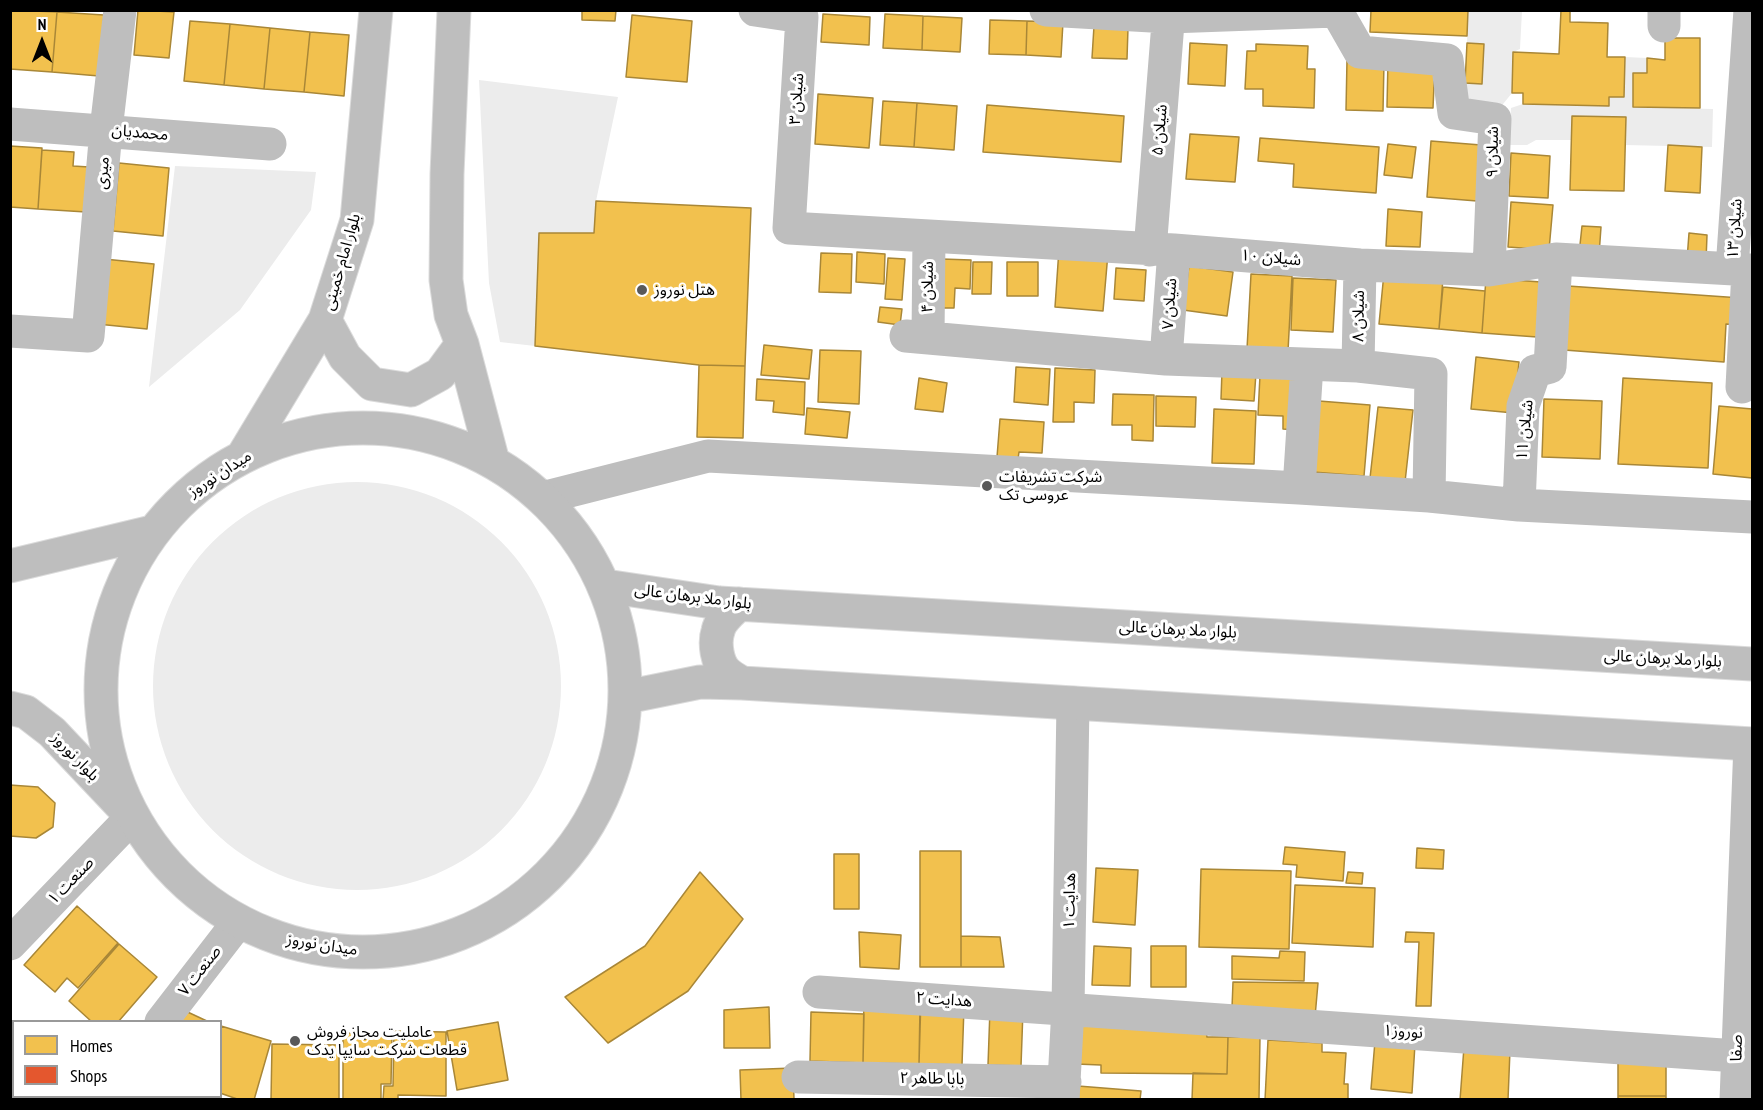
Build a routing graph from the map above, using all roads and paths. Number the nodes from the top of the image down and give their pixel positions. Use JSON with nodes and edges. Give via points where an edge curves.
{"nodes":[{"id":1,"x":120,"y":10,"type":"edge"},
{"id":2,"x":376,"y":10,"type":"edge"},
{"id":3,"x":454,"y":10,"type":"edge"},
{"id":4,"x":755,"y":10,"type":"edge"},
{"id":5,"x":1046,"y":10,"type":"edge"},
{"id":6,"x":1750,"y":10,"type":"edge"},
{"id":7,"x":1336,"y":11,"type":"edge"},
{"id":8,"x":1169,"y":14,"type":"edge"},
{"id":9,"x":10,"y":124,"type":"edge"},
{"id":10,"x":106,"y":130,"type":"junction"},
{"id":11,"x":270,"y":144,"type":"dead end"},
{"id":12,"x":789,"y":228,"type":"joint"},
{"id":13,"x":929,"y":237,"type":"junction"},
{"id":14,"x":1162,"y":250,"type":"junction"},
{"id":15,"x":1556,"y":259,"type":"junction"},
{"id":16,"x":1360,"y":265,"type":"junction"},
{"id":17,"x":1744,"y":269,"type":"edge"},
{"id":18,"x":1489,"y":270,"type":"junction"},
{"id":19,"x":325,"y":320,"type":"junction"},
{"id":20,"x":10,"y":331,"type":"edge"},
{"id":21,"x":462,"y":344,"type":"junction"},
{"id":22,"x":1166,"y":358,"type":"junction"},
{"id":23,"x":1307,"y":365,"type":"junction"},
{"id":24,"x":1358,"y":366,"type":"junction"},
{"id":25,"x":1742,"y":387,"type":"dead end"},
{"id":26,"x":243,"y":456,"type":"junction"},
{"id":27,"x":493,"y":462,"type":"junction"},
{"id":28,"x":1299,"y":488,"type":"junction"},
{"id":29,"x":1429,"y":496,"type":"junction"},
{"id":30,"x":542,"y":498,"type":"junction"},
{"id":31,"x":1519,"y":505,"type":"junction"},
{"id":32,"x":1752,"y":517,"type":"edge"},
{"id":33,"x":152,"y":532,"type":"junction"},
{"id":34,"x":10,"y":566,"type":"edge"},
{"id":35,"x":605,"y":586,"type":"junction"},
{"id":36,"x":739,"y":604,"type":"junction"},
{"id":37,"x":1752,"y":664,"type":"edge"},
{"id":38,"x":742,"y":683,"type":"junction"},
{"id":39,"x":626,"y":697,"type":"junction"},
{"id":40,"x":1073,"y":703,"type":"junction"},
{"id":41,"x":10,"y":708,"type":"edge"},
{"id":42,"x":1751,"y":744,"type":"edge"},
{"id":43,"x":132,"y":817,"type":"junction"},
{"id":44,"x":239,"y":921,"type":"junction"},
{"id":45,"x":10,"y":944,"type":"edge"},
{"id":46,"x":819,"y":992,"type":"dead end"},
{"id":47,"x":1068,"y":1008,"type":"junction"},
{"id":48,"x":163,"y":1020,"type":"edge"},
{"id":49,"x":1742,"y":1038,"type":"edge"},
{"id":50,"x":798,"y":1077,"type":"dead end"},
{"id":51,"x":1064,"y":1090,"type":"edge"},
{"id":52,"x":1736,"y":1100,"type":"edge"}],
"edges":[{"from":1,"to":10,"type":"street","name":"میری"},
{"from":2,"to":19,"type":"street","name":"بلوار امام خمینی","via":[[357,220]]},
{"from":3,"to":21,"type":"street","via":[[446,280],[451,315]]},
{"from":4,"to":12,"type":"street","name":"شیلان ۳","via":[[802,17]]},
{"from":5,"to":8,"type":"street"},
{"from":6,"to":17,"type":"street","name":"شیلان ۱۳"},
{"from":7,"to":8,"type":"street"},
{"from":7,"to":18,"type":"street","name":"شیلان ۹","via":[[1360,52],[1447,60],[1454,113],[1495,119]]},
{"from":8,"to":14,"type":"street","name":"شیلان ۵"},
{"from":9,"to":10,"type":"street","name":"محمدیان"},
{"from":10,"to":11,"type":"street","name":"محمدیان"},
{"from":10,"to":20,"type":"street","name":"میری","via":[[88,336]]},
{"from":12,"to":13,"type":"street","name":"شیلان ۱۰"},
{"from":13,"to":14,"type":"street","name":"شیلان ۱۰"},
{"from":13,"to":22,"type":"street","name":"شیلان ۴","via":[[917,336]]},
{"from":14,"to":16,"type":"street","name":"شیلان ۱۰"},
{"from":14,"to":22,"type":"street","name":"شیلان ۷"},
{"from":15,"to":17,"type":"street","name":"شیلان ۱۰"},
{"from":15,"to":18,"type":"street","name":"شیلان ۱۰"},
{"from":15,"to":31,"type":"street","name":"شیلان ۱۱","via":[[1550,367],[1535,370],[1523,406]]},
{"from":16,"to":18,"type":"street","name":"شیلان ۱۰"},
{"from":16,"to":24,"type":"street","name":"شیلان ۸"},
{"from":17,"to":25,"type":"street","name":"شیلان ۱۳"},
{"from":19,"to":21,"type":"street","via":[[345,357],[372,384],[411,390],[440,374]]},
{"from":19,"to":26,"type":"street","name":"بلوار امام خمینی"},
{"from":21,"to":27,"type":"street"},
{"from":22,"to":23,"type":"street"},
{"from":23,"to":24,"type":"street"},
{"from":23,"to":28,"type":"street"},
{"from":24,"to":29,"type":"street","via":[[1431,374]]},
{"from":26,"to":27,"type":"street","name":"میدان نوروز","via":[[284,440],[326,430],[369,428],[412,432],[454,443]]},
{"from":26,"to":33,"type":"street","name":"میدان نوروز","via":[[193,489]]},
{"from":27,"to":30,"type":"street","name":"میدان نوروز"},
{"from":28,"to":29,"type":"street"},
{"from":28,"to":30,"type":"street","via":[[708,456]]},
{"from":29,"to":31,"type":"street"},
{"from":30,"to":35,"type":"street","name":"میدان نوروز","via":[[585,548]]},
{"from":31,"to":32,"type":"street"},
{"from":33,"to":34,"type":"street"},
{"from":33,"to":43,"type":"street","name":"میدان نوروز","via":[[126,575],[108,622],[100,672],[101,723],[112,771]]},
{"from":35,"to":36,"type":"street","name":"بلوار ملا برهان عالی"},
{"from":35,"to":39,"type":"street","name":"میدان نوروز","via":[[618,622]]},
{"from":36,"to":37,"type":"street","name":"بلوار ملا برهان عالی"},
{"from":36,"to":38,"type":"street","via":[[718,630],[717,646],[719,661],[726,672]]},
{"from":38,"to":39,"type":"street","via":[[700,682]]},
{"from":38,"to":40,"type":"street"},
{"from":39,"to":44,"type":"street","name":"میدان نوروز","via":[[614,769],[584,833],[537,886],[499,914],[446,939],[376,952],[306,945]]},
{"from":40,"to":42,"type":"street"},
{"from":40,"to":47,"type":"street","name":"هدایت ۱"},
{"from":41,"to":43,"type":"street","name":"بلوار نوروز","via":[[26,712],[52,732]]},
{"from":42,"to":49,"type":"street","name":"صفا"},
{"from":43,"to":44,"type":"street","name":"میدان نوروز","via":[[153,849],[179,877],[207,902]]},
{"from":43,"to":45,"type":"street","name":"صنعت ۱"},
{"from":44,"to":48,"type":"street","name":"صنعت ۷"},
{"from":46,"to":47,"type":"street","name":"هدایت ۲"},
{"from":47,"to":49,"type":"street","name":"نوروز۱"},
{"from":47,"to":51,"type":"street","name":"هدایت ۱"},
{"from":49,"to":52,"type":"street","name":"صفا"},
{"from":50,"to":51,"type":"street","name":"بابا طاهر ۲"}]}
